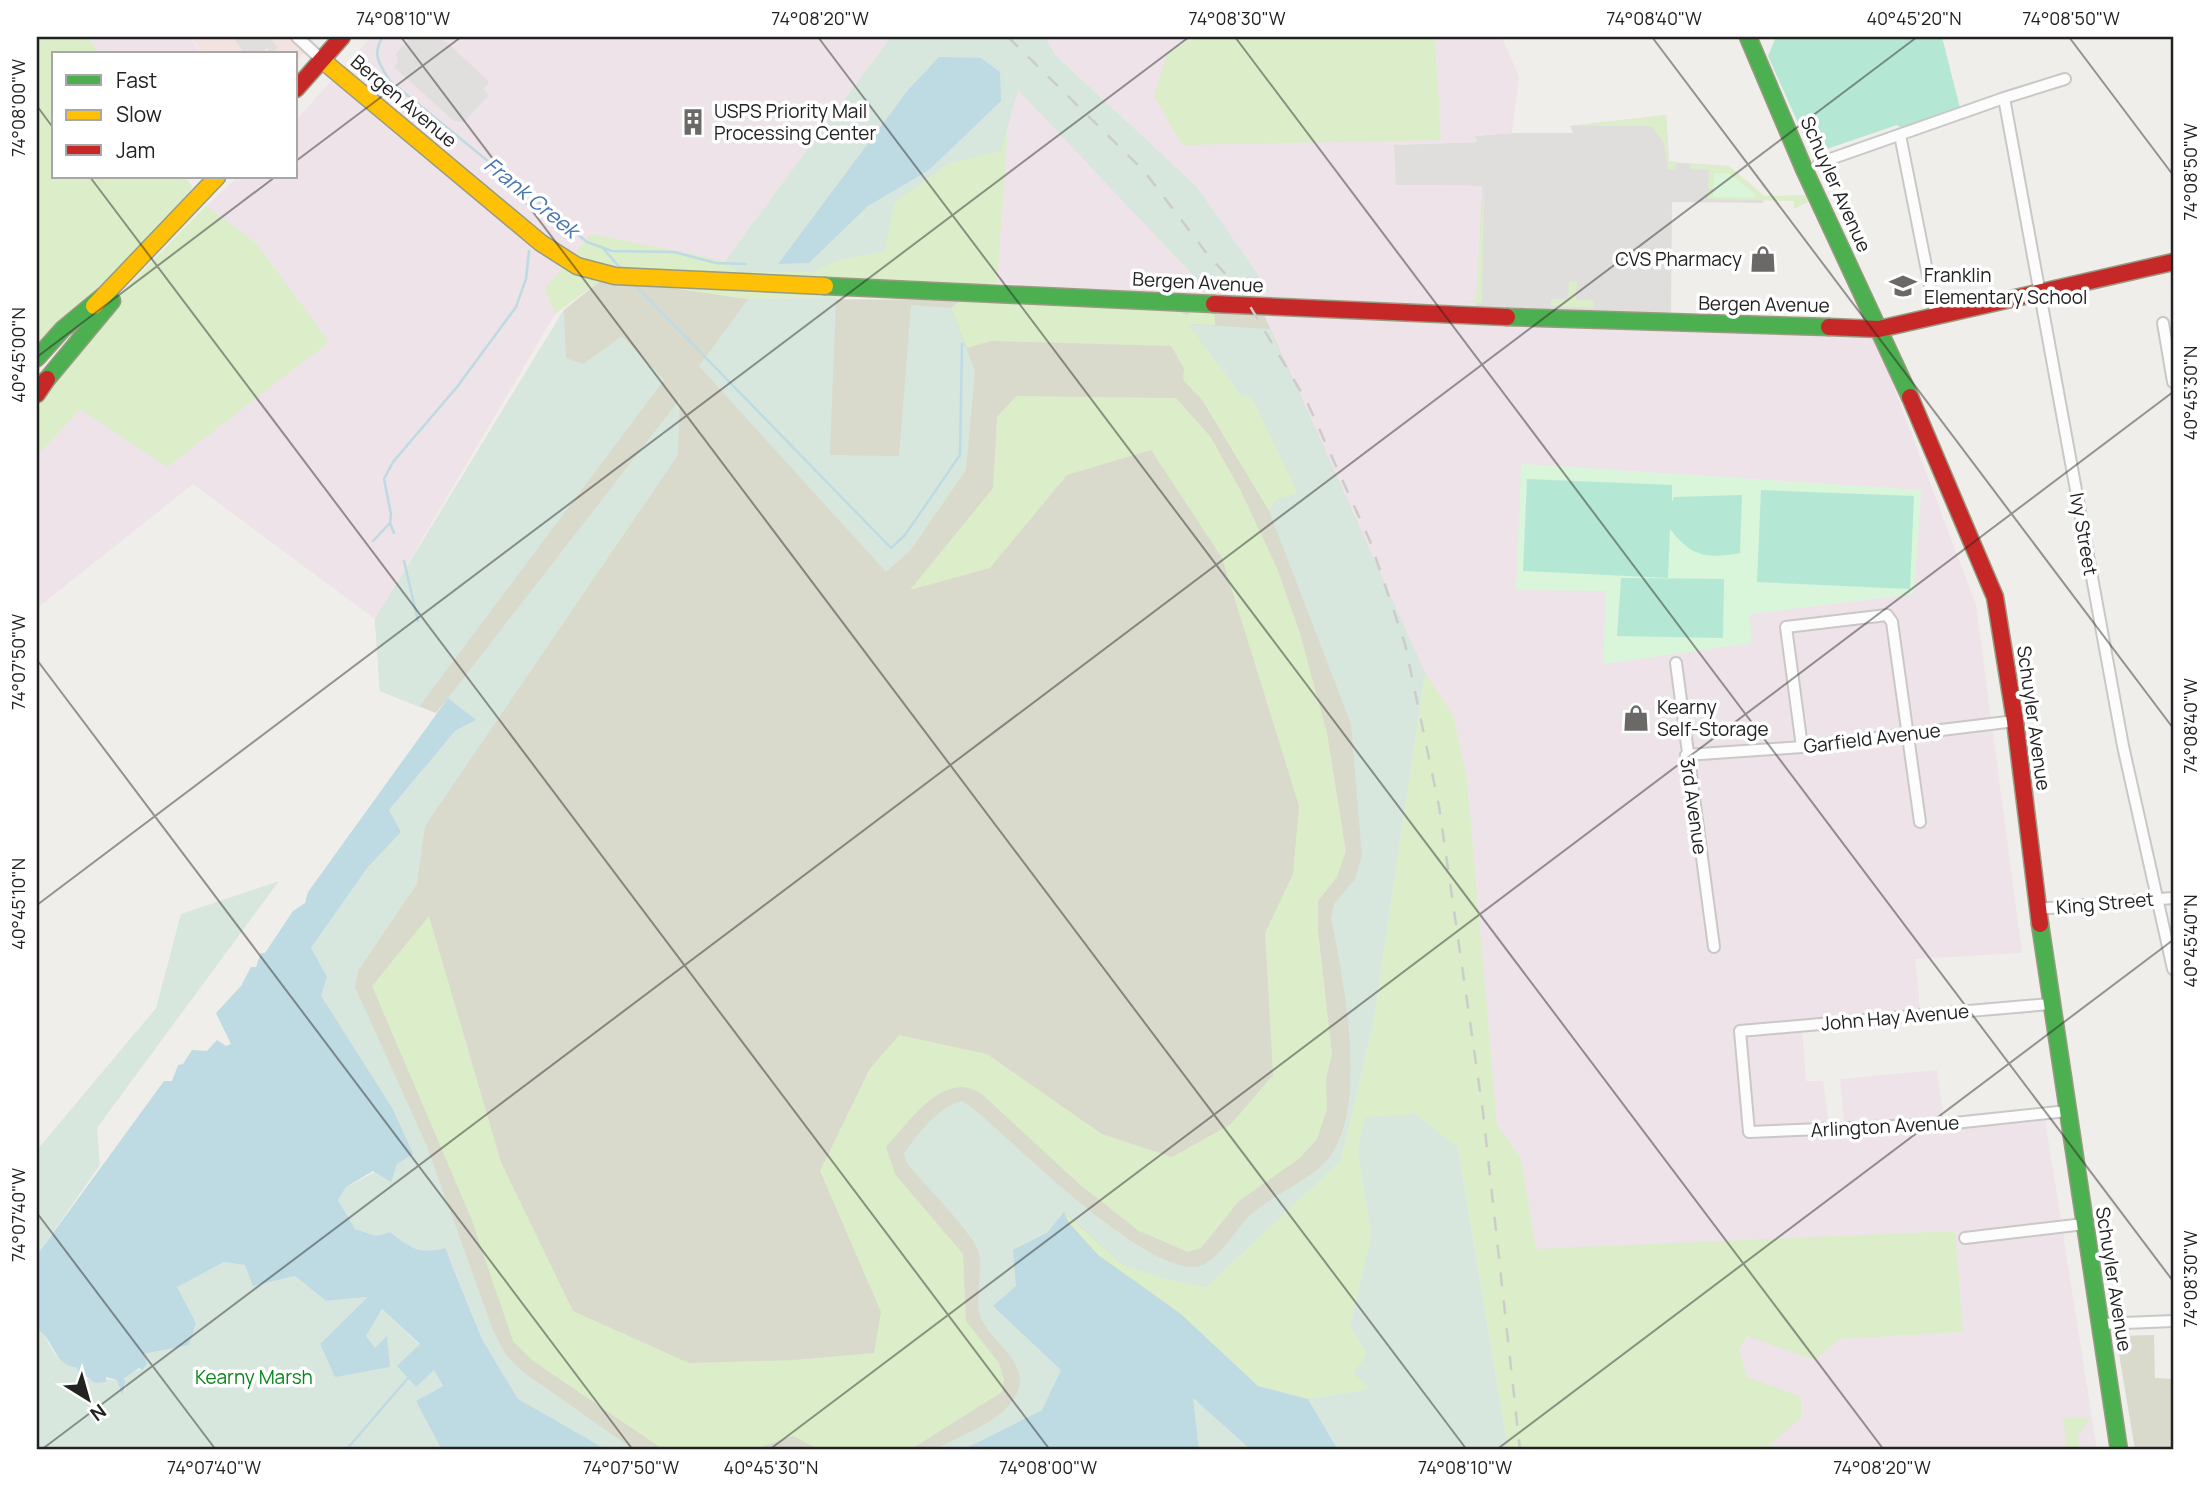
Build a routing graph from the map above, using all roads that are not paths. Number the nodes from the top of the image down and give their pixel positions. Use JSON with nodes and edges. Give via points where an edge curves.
{"nodes":[{"id":1,"x":297,"y":37,"type":"edge"},
{"id":2,"x":342,"y":37,"type":"edge"},
{"id":3,"x":1748,"y":37,"type":"edge"},
{"id":4,"x":322,"y":60,"type":"junction"},
{"id":5,"x":2066,"y":79,"type":"dead end"},
{"id":6,"x":298,"y":87,"type":"edge"},
{"id":7,"x":2004,"y":98,"type":"junction"},
{"id":8,"x":1900,"y":135,"type":"junction"},
{"id":9,"x":1819,"y":163,"type":"dead end"},
{"id":10,"x":216,"y":178,"type":"edge"},
{"id":11,"x":157,"y":243,"type":"junction"},
{"id":12,"x":2173,"y":262,"type":"edge"},
{"id":13,"x":2040,"y":292,"type":"junction"},
{"id":14,"x":103,"y":296,"type":"junction"},
{"id":15,"x":1936,"y":316,"type":"junction"},
{"id":16,"x":2162,"y":323,"type":"dead end"},
{"id":17,"x":1880,"y":329,"type":"junction"},
{"id":18,"x":37,"y":358,"type":"edge"},
{"id":19,"x":2173,"y":382,"type":"edge"},
{"id":20,"x":39,"y":384,"type":"edge"},
{"id":21,"x":1676,"y":663,"type":"dead end"},
{"id":22,"x":2015,"y":721,"type":"junction"},
{"id":23,"x":1906,"y":734,"type":"junction"},
{"id":24,"x":1802,"y":747,"type":"junction"},
{"id":25,"x":1686,"y":755,"type":"junction"},
{"id":26,"x":1920,"y":822,"type":"dead end"},
{"id":27,"x":2160,"y":898,"type":"junction"},
{"id":28,"x":2173,"y":898,"type":"edge"},
{"id":29,"x":2037,"y":909,"type":"junction"},
{"id":30,"x":1714,"y":947,"type":"dead end"},
{"id":31,"x":2173,"y":969,"type":"edge"},
{"id":32,"x":2050,"y":1004,"type":"junction"},
{"id":33,"x":1746,"y":1087,"type":"joint"},
{"id":34,"x":2067,"y":1111,"type":"junction"},
{"id":35,"x":2084,"y":1224,"type":"junction"},
{"id":36,"x":1965,"y":1238,"type":"dead end"},
{"id":37,"x":2173,"y":1321,"type":"edge"},
{"id":38,"x":2099,"y":1324,"type":"junction"},
{"id":39,"x":2119,"y":1450,"type":"edge"}],
"edges":[{"from":1,"to":4,"type":"street","name":"Bergen Avenue"},
{"from":2,"to":4,"type":"main road"},
{"from":3,"to":17,"type":"main road","name":"Schuyler Avenue"},
{"from":4,"to":6,"type":"main road"},
{"from":4,"to":17,"type":"main road","name":"Bergen Avenue","via":[[541,243],[593,273],[1461,315]]},
{"from":5,"to":7,"type":"street"},
{"from":7,"to":8,"type":"street"},
{"from":7,"to":13,"type":"street","name":"Ivy Street"},
{"from":8,"to":9,"type":"street"},
{"from":8,"to":15,"type":"street"},
{"from":10,"to":11,"type":"main road"},
{"from":11,"to":14,"type":"main road"},
{"from":11,"to":20,"type":"main road"},
{"from":12,"to":13,"type":"main road","name":"Bergen Avenue"},
{"from":13,"to":15,"type":"main road","name":"Bergen Avenue"},
{"from":13,"to":27,"type":"street","name":"Ivy Street","via":[[2123,746]]},
{"from":14,"to":18,"type":"main road"},
{"from":14,"to":20,"type":"main road"},
{"from":15,"to":17,"type":"main road","name":"Bergen Avenue"},
{"from":16,"to":19,"type":"street"},
{"from":17,"to":22,"type":"main road","name":"Schuyler Avenue","via":[[1989,580]]},
{"from":21,"to":25,"type":"street","name":"3rd Avenue"},
{"from":22,"to":23,"type":"street","name":"Garfield Avenue"},
{"from":22,"to":29,"type":"main road","name":"Schuyler Avenue"},
{"from":23,"to":24,"type":"street","name":"Garfield Avenue"},
{"from":23,"to":24,"type":"street","via":[[1892,622],[1887,615],[1786,627]]},
{"from":23,"to":26,"type":"street"},
{"from":24,"to":25,"type":"street","name":"Garfield Avenue"},
{"from":25,"to":30,"type":"street","name":"3rd Avenue"},
{"from":27,"to":28,"type":"street","name":"King Street"},
{"from":27,"to":29,"type":"street","name":"King Street"},
{"from":27,"to":31,"type":"street","name":"Ivy Street"},
{"from":29,"to":32,"type":"main road","name":"Schuyler Avenue"},
{"from":32,"to":33,"type":"street","name":"John Hay Avenue","via":[[1740,1031]]},
{"from":32,"to":34,"type":"main road","name":"Schuyler Avenue"},
{"from":33,"to":34,"type":"street","name":"Arlington Avenue","via":[[1749,1132],[1945,1124]]},
{"from":34,"to":35,"type":"main road","name":"Schuyler Avenue"},
{"from":35,"to":36,"type":"street"},
{"from":35,"to":38,"type":"main road","name":"Schuyler Avenue"},
{"from":37,"to":38,"type":"street"},
{"from":38,"to":39,"type":"main road","name":"Schuyler Avenue"}]}
